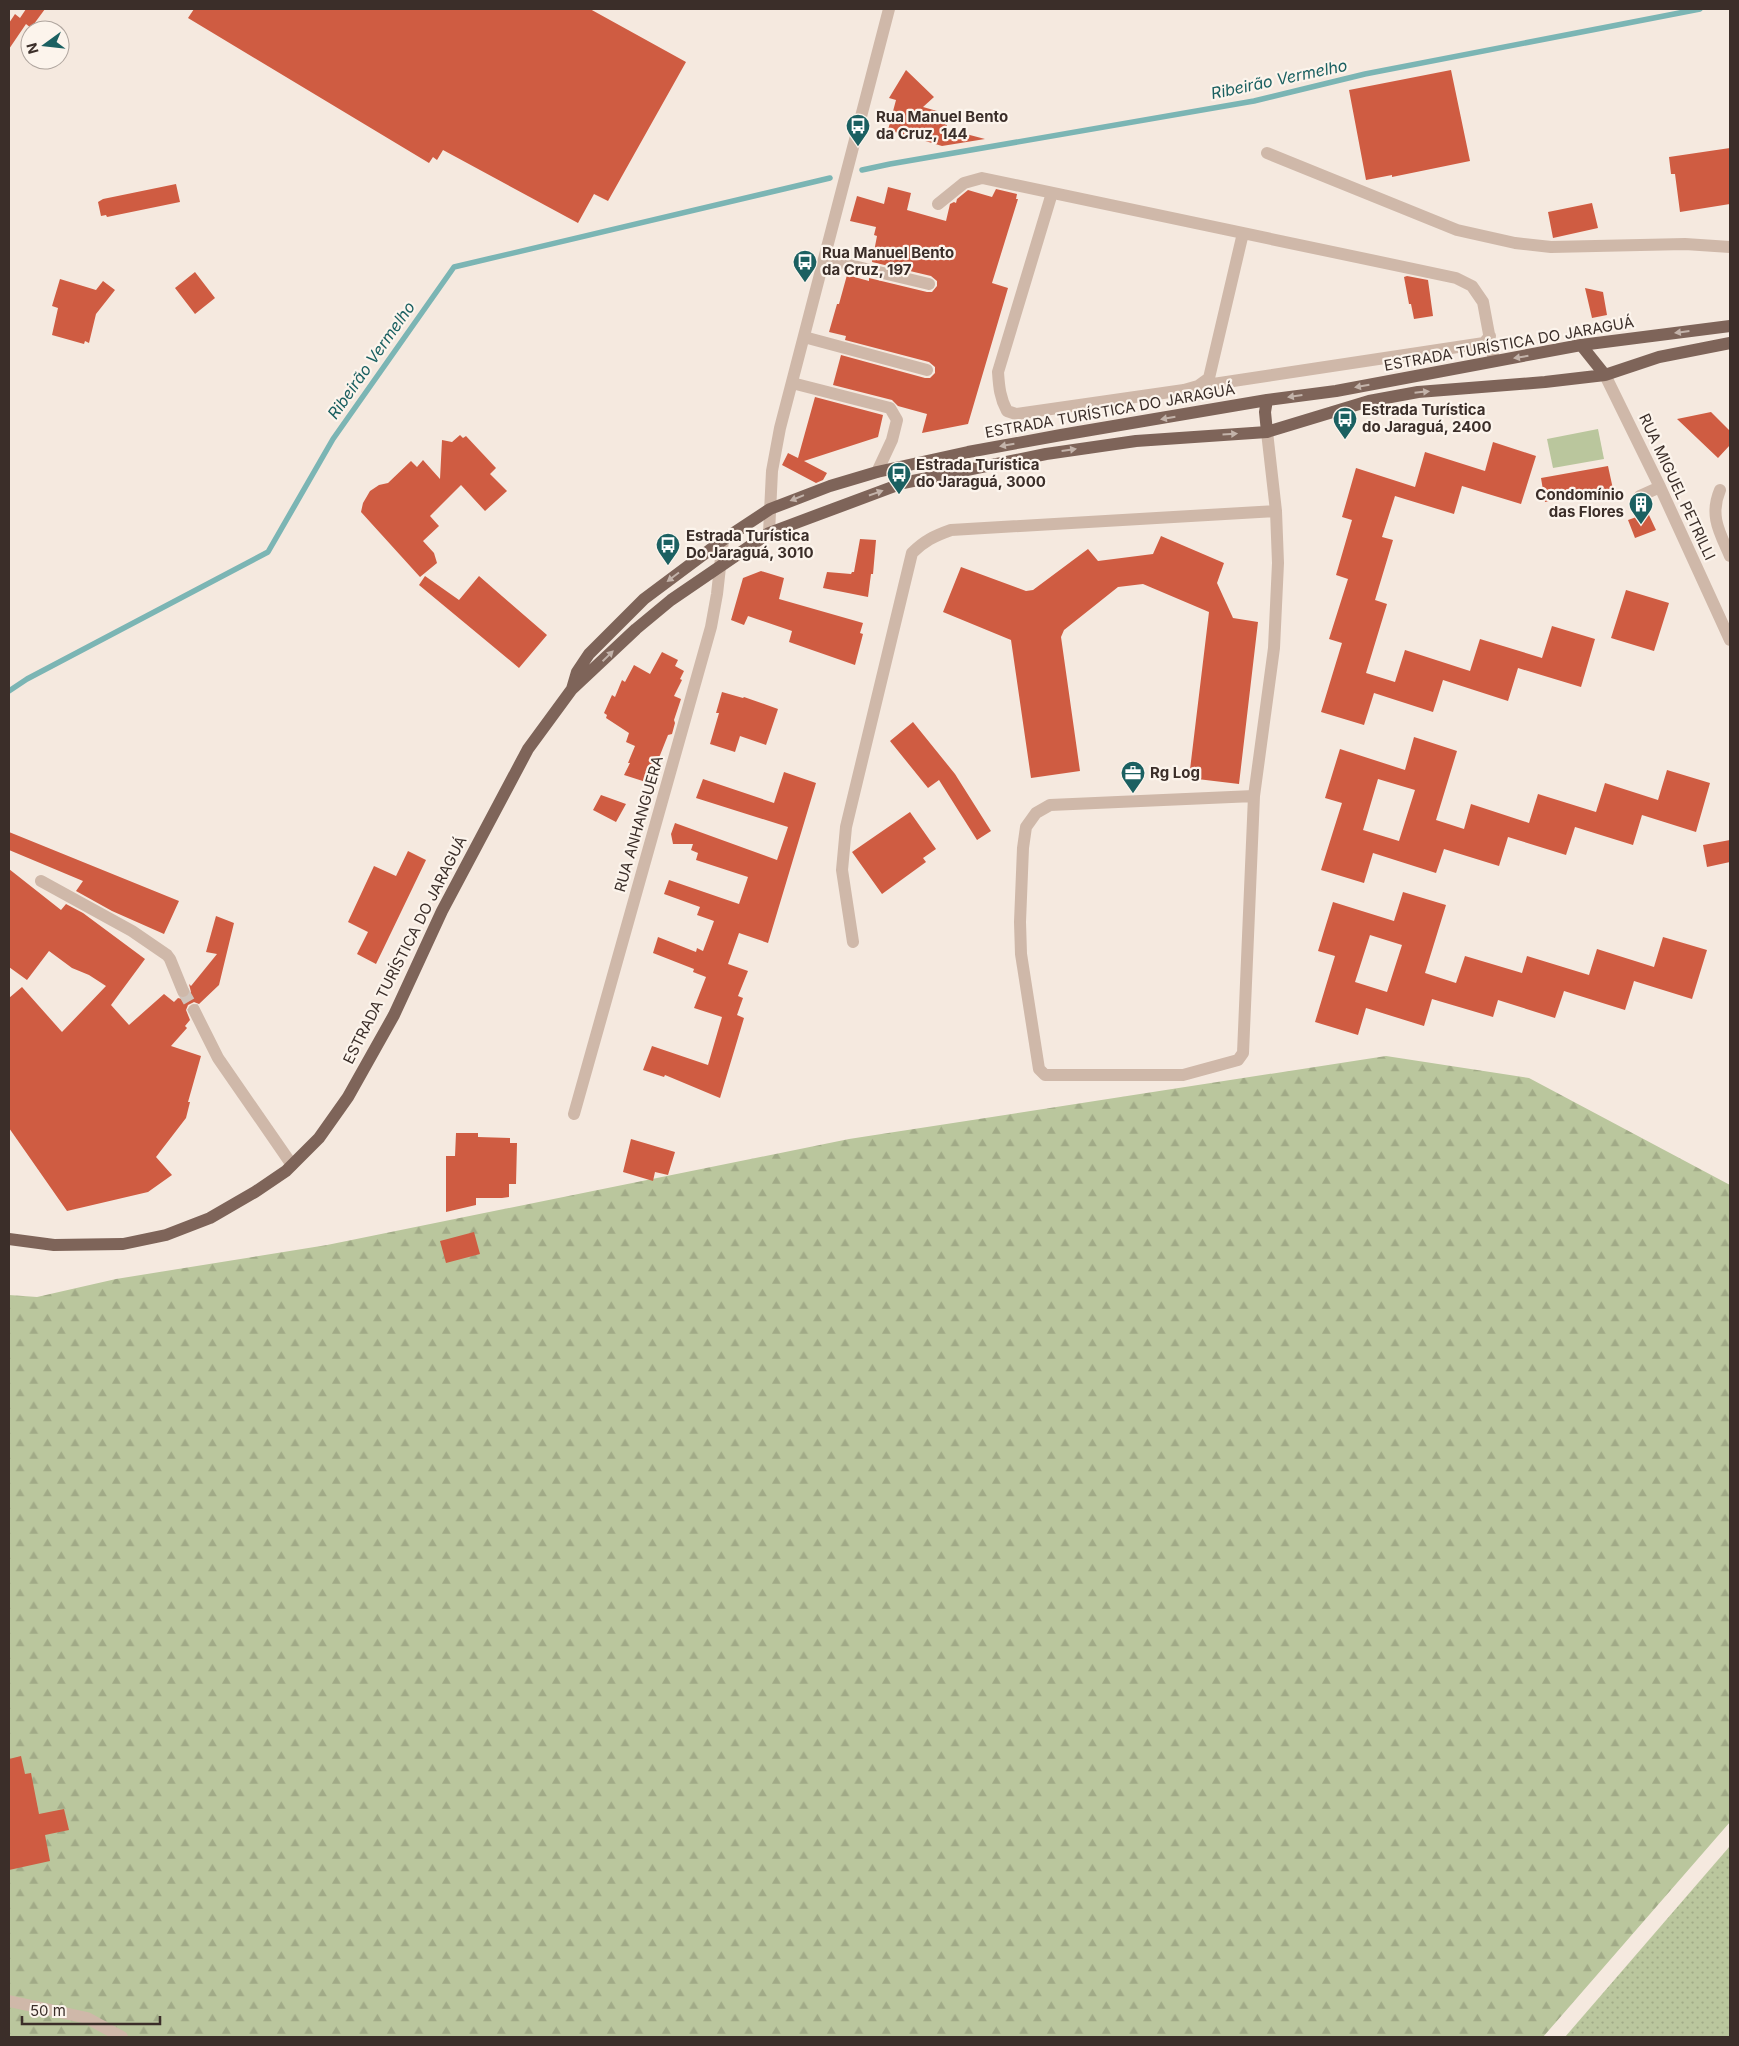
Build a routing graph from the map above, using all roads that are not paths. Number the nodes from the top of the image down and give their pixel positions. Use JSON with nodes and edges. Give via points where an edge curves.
{"nodes":[{"id":1,"x":892,"y":9,"type":"edge"},
{"id":2,"x":1267,"y":153,"type":"dead end"},
{"id":3,"x":1052,"y":193,"type":"junction"},
{"id":4,"x":938,"y":204,"type":"dead end"},
{"id":5,"x":1243,"y":233,"type":"junction"},
{"id":6,"x":1730,"y":247,"type":"edge"},
{"id":7,"x":824,"y":259,"type":"junction"},
{"id":8,"x":929,"y":284,"type":"dead end"},
{"id":9,"x":1730,"y":326,"type":"edge"},
{"id":10,"x":1490,"y":336,"type":"junction"},
{"id":11,"x":804,"y":337,"type":"junction"},
{"id":12,"x":1730,"y":342,"type":"edge"},
{"id":13,"x":1581,"y":345,"type":"junction"},
{"id":14,"x":1494,"y":361,"type":"junction"},
{"id":15,"x":927,"y":370,"type":"dead end"},
{"id":16,"x":1605,"y":375,"type":"junction"},
{"id":17,"x":792,"y":383,"type":"junction"},
{"id":18,"x":1198,"y":386,"type":"junction"},
{"id":19,"x":1267,"y":400,"type":"junction"},
{"id":20,"x":1267,"y":432,"type":"junction"},
{"id":21,"x":877,"y":472,"type":"junction"},
{"id":22,"x":1660,"y":486,"type":"junction"},
{"id":23,"x":1720,"y":490,"type":"dead end"},
{"id":24,"x":1640,"y":496,"type":"dead end"},
{"id":25,"x":770,"y":509,"type":"junction"},
{"id":26,"x":1276,"y":511,"type":"junction"},
{"id":27,"x":769,"y":533,"type":"junction"},
{"id":28,"x":723,"y":540,"type":"junction"},
{"id":29,"x":1730,"y":556,"type":"edge"},
{"id":30,"x":721,"y":564,"type":"junction"},
{"id":31,"x":1730,"y":640,"type":"edge"},
{"id":32,"x":572,"y":689,"type":"junction"},
{"id":33,"x":1254,"y":796,"type":"junction"},
{"id":34,"x":41,"y":881,"type":"dead end"},
{"id":35,"x":853,"y":942,"type":"dead end"},
{"id":36,"x":184,"y":991,"type":"tunnel mouth"},
{"id":37,"x":194,"y":1010,"type":"tunnel mouth"},
{"id":38,"x":574,"y":1114,"type":"dead end"},
{"id":39,"x":292,"y":1165,"type":"junction"},
{"id":40,"x":9,"y":1239,"type":"edge"},
{"id":41,"x":9,"y":2001,"type":"edge"},
{"id":42,"x":122,"y":2037,"type":"edge"}],
"edges":[{"from":1,"to":7,"type":"street"},
{"from":2,"to":6,"type":"street","via":[[1457,230],[1515,243],[1551,247],[1685,244]]},
{"from":3,"to":4,"type":"street","via":[[982,178],[964,183]]},
{"from":3,"to":5,"type":"street"},
{"from":3,"to":18,"type":"street","via":[[998,372],[999,391],[1007,411],[1016,414]]},
{"from":5,"to":10,"type":"street","via":[[1456,278],[1472,286],[1483,302]]},
{"from":5,"to":18,"type":"street","via":[[1209,378]]},
{"from":7,"to":8,"type":"street"},
{"from":7,"to":11,"type":"street"},
{"from":9,"to":13,"type":"main road","name":"ESTRADA TURÍSTICA DO JARAGUÁ","one_way":true},
{"from":10,"to":14,"type":"street"},
{"from":10,"to":18,"type":"street","via":[[1484,343]]},
{"from":11,"to":15,"type":"street"},
{"from":11,"to":17,"type":"street"},
{"from":12,"to":16,"type":"main road","name":"ESTRADA TURÍSTICA DO JARAGUÁ","via":[[1659,357]]},
{"from":13,"to":14,"type":"main road","name":"ESTRADA TURÍSTICA DO JARAGUÁ","one_way":true},
{"from":13,"to":16,"type":"main road"},
{"from":14,"to":19,"type":"main road","name":"ESTRADA TURÍSTICA DO JARAGUÁ","one_way":true,"via":[[1336,391]]},
{"from":20,"to":16,"type":"main road","name":"ESTRADA TURÍSTICA DO JARAGUÁ","one_way":true,"via":[[1361,403],[1418,392]]},
{"from":16,"to":22,"type":"street","name":"RUA MIGUEL PETRILLI"},
{"from":17,"to":21,"type":"street","via":[[890,408],[897,420],[892,440]]},
{"from":17,"to":25,"type":"street","via":[[772,471]]},
{"from":19,"to":20,"type":"main road"},
{"from":19,"to":21,"type":"main road","name":"ESTRADA TURÍSTICA DO JARAGUÁ","one_way":true},
{"from":20,"to":26,"type":"street"},
{"from":27,"to":20,"type":"main road","name":"ESTRADA TURÍSTICA DO JARAGUÁ","one_way":true,"via":[[904,483],[1046,454],[1136,441]]},
{"from":21,"to":25,"type":"main road","name":"ESTRADA TURÍSTICA DO JARAGUÁ","one_way":true},
{"from":22,"to":24,"type":"street"},
{"from":22,"to":31,"type":"street","name":"RUA MIGUEL PETRILLI"},
{"from":23,"to":29,"type":"street","via":[[1715,501],[1715,515]]},
{"from":25,"to":27,"type":"street"},
{"from":25,"to":28,"type":"main road","name":"ESTRADA TURÍSTICA DO JARAGUÁ"},
{"from":26,"to":33,"type":"street","via":[[1278,562],[1274,648]]},
{"from":26,"to":35,"type":"street","via":[[951,530],[922,542],[912,553],[846,827],[842,870]]},
{"from":27,"to":30,"type":"main road","name":"ESTRADA TURÍSTICA DO JARAGUÁ"},
{"from":28,"to":30,"type":"street","name":"RUA ANHANGUERA"},
{"from":28,"to":32,"type":"main road","name":"ESTRADA TURÍSTICA DO JARAGUÁ","one_way":true,"via":[[644,599],[616,625],[589,654],[577,672]]},
{"from":32,"to":30,"type":"main road","name":"ESTRADA TURÍSTICA DO JARAGUÁ","one_way":true,"via":[[636,628]]},
{"from":30,"to":38,"type":"street","name":"RUA ANHANGUERA","via":[[711,628]]},
{"from":32,"to":39,"type":"main road","name":"ESTRADA TURÍSTICA DO JARAGUÁ","via":[[528,749],[442,912],[394,1015],[348,1096],[319,1138]]},
{"from":33,"to":33,"type":"street","via":[[1050,806],[1036,813],[1026,827],[1023,848],[1021,954],[1039,1069],[1045,1075],[1183,1075],[1238,1060],[1241,1056]]},
{"from":34,"to":36,"type":"street","via":[[132,930],[167,955]]},
{"from":37,"to":39,"type":"street","via":[[218,1058]]},
{"from":39,"to":40,"type":"main road","name":"ESTRADA TURÍSTICA DO JARAGUÁ","via":[[255,1192],[210,1218],[166,1235],[123,1244],[54,1245]]},
{"from":41,"to":42,"type":"street","via":[[87,2018]]}]}
